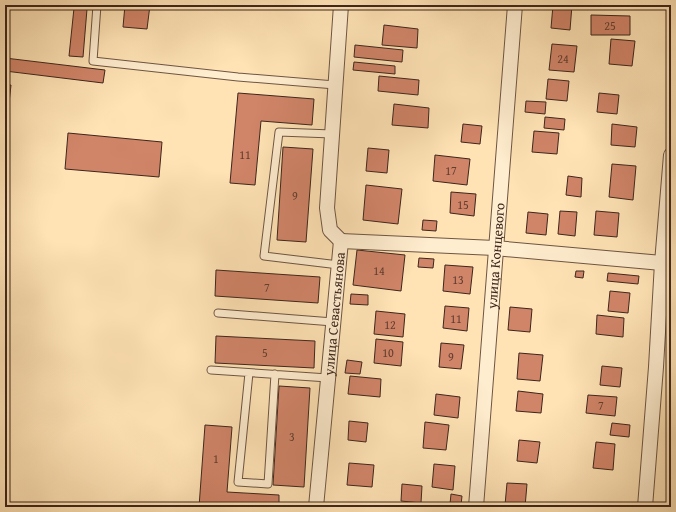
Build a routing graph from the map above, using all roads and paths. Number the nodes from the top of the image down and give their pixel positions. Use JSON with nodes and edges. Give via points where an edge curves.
{"nodes":[{"id":1,"x":97,"y":5,"type":"edge"},
{"id":2,"x":341,"y":5,"type":"edge"},
{"id":3,"x":515,"y":5,"type":"edge"},
{"id":4,"x":335,"y":85,"type":"junction"},
{"id":5,"x":332,"y":134,"type":"junction"},
{"id":6,"x":671,"y":155,"type":"edge"},
{"id":7,"x":341,"y":241,"type":"junction"},
{"id":8,"x":495,"y":248,"type":"junction"},
{"id":9,"x":662,"y":263,"type":"junction"},
{"id":10,"x":339,"y":265,"type":"junction"},
{"id":11,"x":218,"y":313,"type":"dead end"},
{"id":12,"x":333,"y":322,"type":"junction"},
{"id":13,"x":211,"y":370,"type":"dead end"},
{"id":14,"x":249,"y":373,"type":"junction"},
{"id":15,"x":276,"y":374,"type":"junction"},
{"id":16,"x":328,"y":378,"type":"junction"},
{"id":17,"x":316,"y":507,"type":"edge"},
{"id":18,"x":476,"y":507,"type":"edge"},
{"id":19,"x":645,"y":507,"type":"edge"}],
"edges":[{"from":1,"to":4,"type":"lane","via":[[93,61]]},
{"from":2,"to":4,"type":"street","name":"улица Севастьянова"},
{"from":3,"to":8,"type":"street","name":"улица Концевого"},
{"from":4,"to":5,"type":"street","name":"улица Севастьянова"},
{"from":5,"to":7,"type":"street","name":"улица Севастьянова","via":[[327,208],[330,230]]},
{"from":5,"to":10,"type":"lane","via":[[279,132],[264,256]]},
{"from":6,"to":9,"type":"street"},
{"from":7,"to":8,"type":"street"},
{"from":7,"to":10,"type":"street","name":"улица Севастьянова"},
{"from":8,"to":9,"type":"street"},
{"from":8,"to":18,"type":"street","name":"улица Концевого"},
{"from":9,"to":19,"type":"street"},
{"from":10,"to":12,"type":"street","name":"улица Севастьянова"},
{"from":11,"to":12,"type":"lane"},
{"from":12,"to":16,"type":"street","name":"улица Севастьянова"},
{"from":13,"to":14,"type":"lane"},
{"from":14,"to":15,"type":"lane"},
{"from":14,"to":15,"type":"lane","via":[[238,482],[268,484]]},
{"from":15,"to":16,"type":"lane"},
{"from":16,"to":17,"type":"street","name":"улица Севастьянова"}]}
